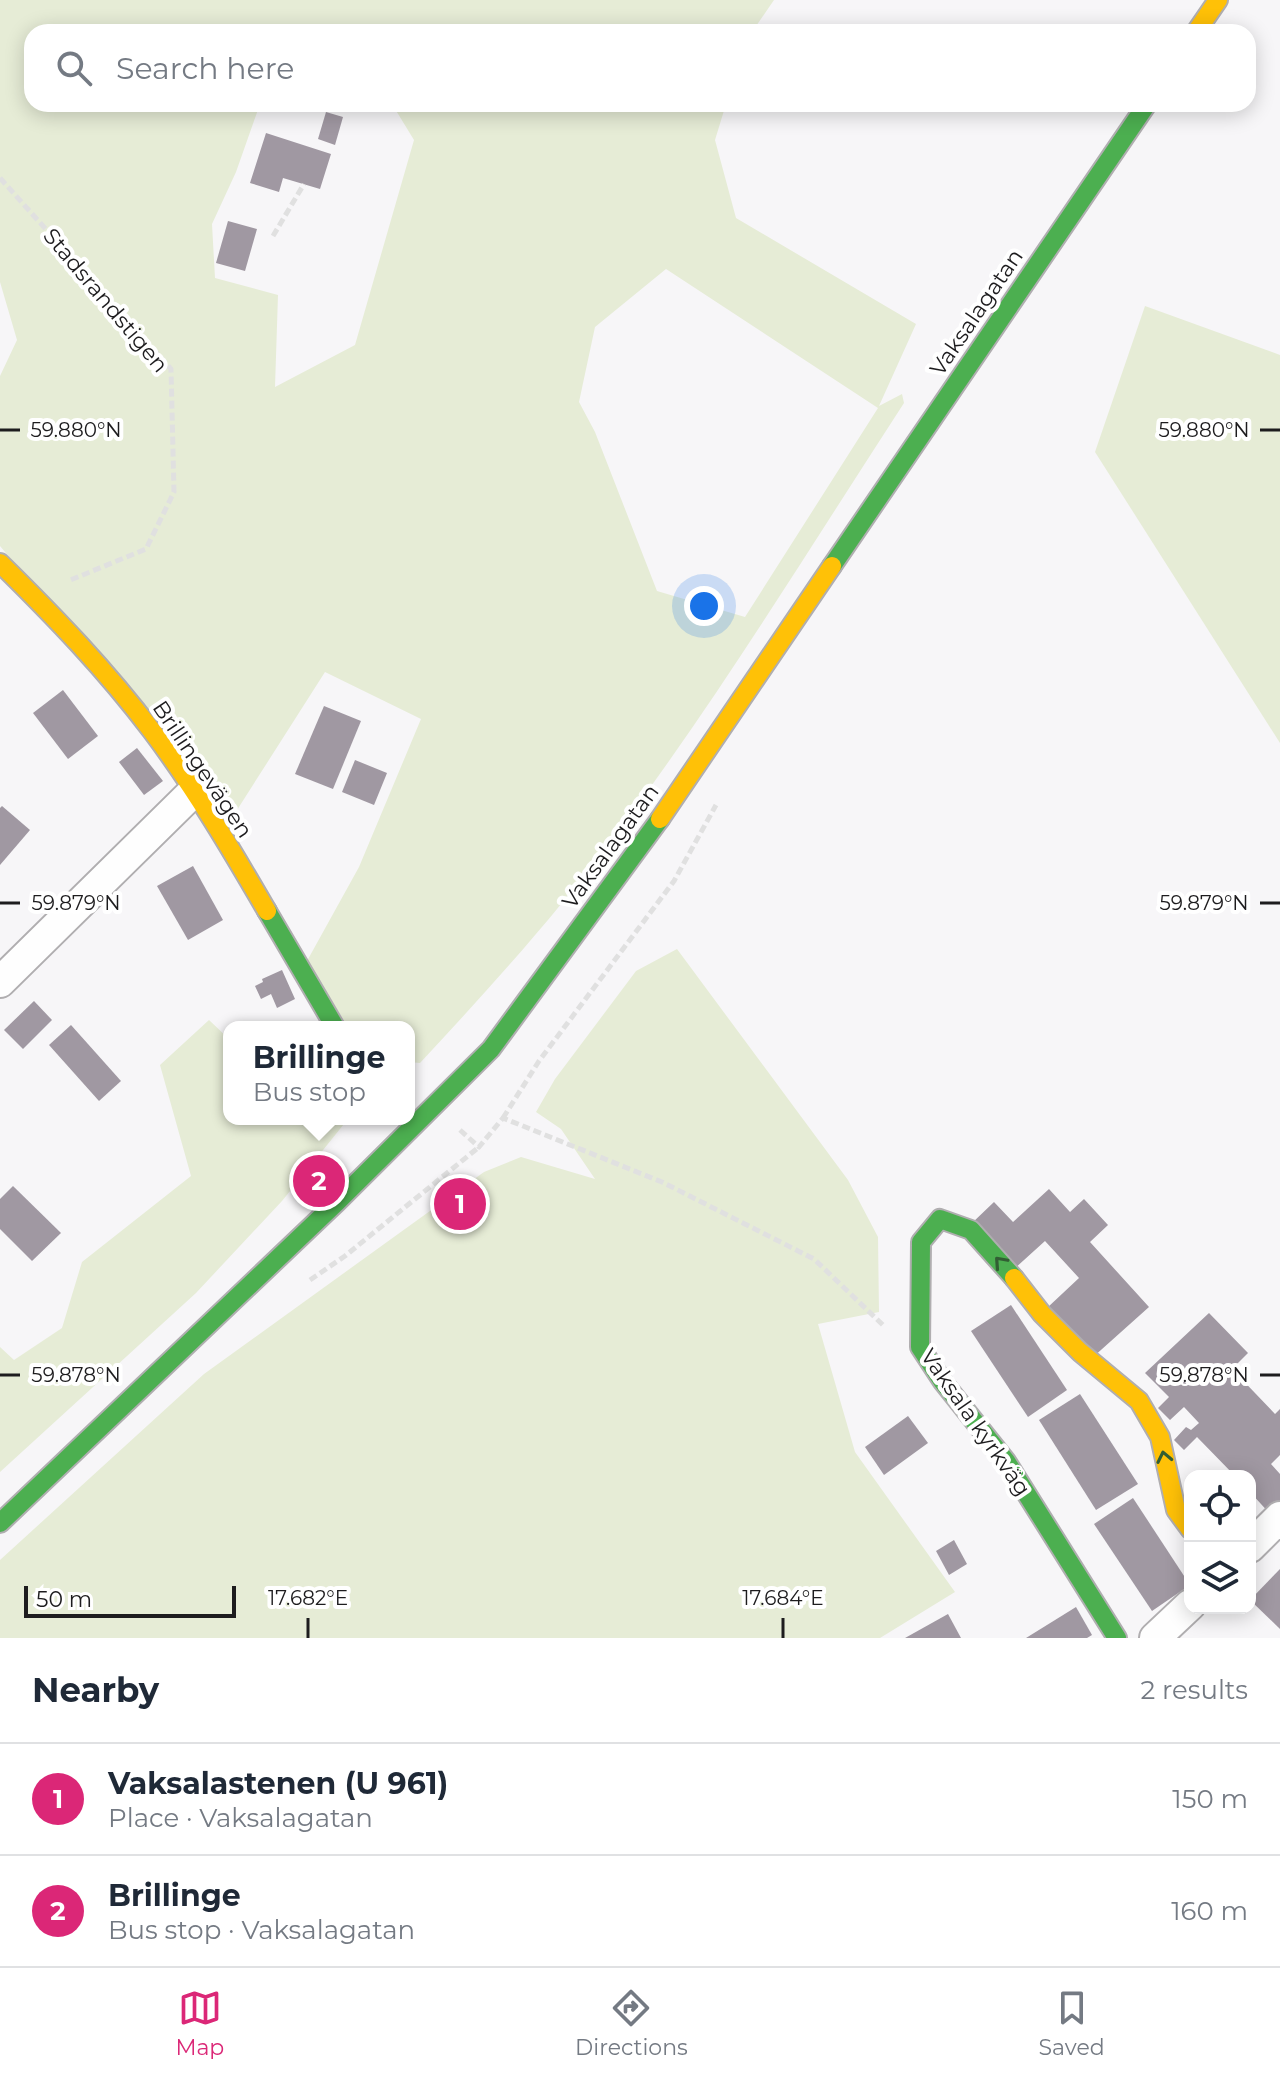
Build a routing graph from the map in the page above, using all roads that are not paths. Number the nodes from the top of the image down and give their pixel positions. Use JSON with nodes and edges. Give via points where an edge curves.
{"nodes":[{"id":1,"x":1218,"y":0,"type":"edge"},
{"id":2,"x":1202,"y":24,"type":"edge"},
{"id":3,"x":1142,"y":112,"type":"edge"},
{"id":4,"x":0,"y":563,"type":"edge"},
{"id":5,"x":194,"y":791,"type":"junction"},
{"id":6,"x":0,"y":982,"type":"edge"},
{"id":7,"x":331,"y":1021,"type":"edge"},
{"id":8,"x":1280,"y":1517,"type":"edge"},
{"id":9,"x":1184,"y":1521,"type":"edge"},
{"id":10,"x":0,"y":1523,"type":"edge"},
{"id":11,"x":1255,"y":1542,"type":"edge"},
{"id":12,"x":1184,"y":1611,"type":"edge"},
{"id":13,"x":1117,"y":1638,"type":"edge"},
{"id":14,"x":1155,"y":1638,"type":"edge"}],
"edges":[{"from":1,"to":2,"type":"main road"},
{"from":3,"to":10,"type":"main road","name":"Vaksalagatan","via":[[637,853],[491,1049]]},
{"from":4,"to":5,"type":"main road","name":"Brillingevägen","via":[[119,690]]},
{"from":5,"to":6,"type":"street"},
{"from":5,"to":7,"type":"main road","name":"Brillingevägen"},
{"from":8,"to":11,"type":"street"},
{"from":9,"to":13,"type":"main road","name":"Vaksala kyrkväg","one_way":true,"via":[[1176,1510],[1160,1437],[1139,1401],[1051,1324],[971,1230],[940,1219],[921,1242],[920,1347],[1006,1461]]},
{"from":12,"to":14,"type":"street"}]}
